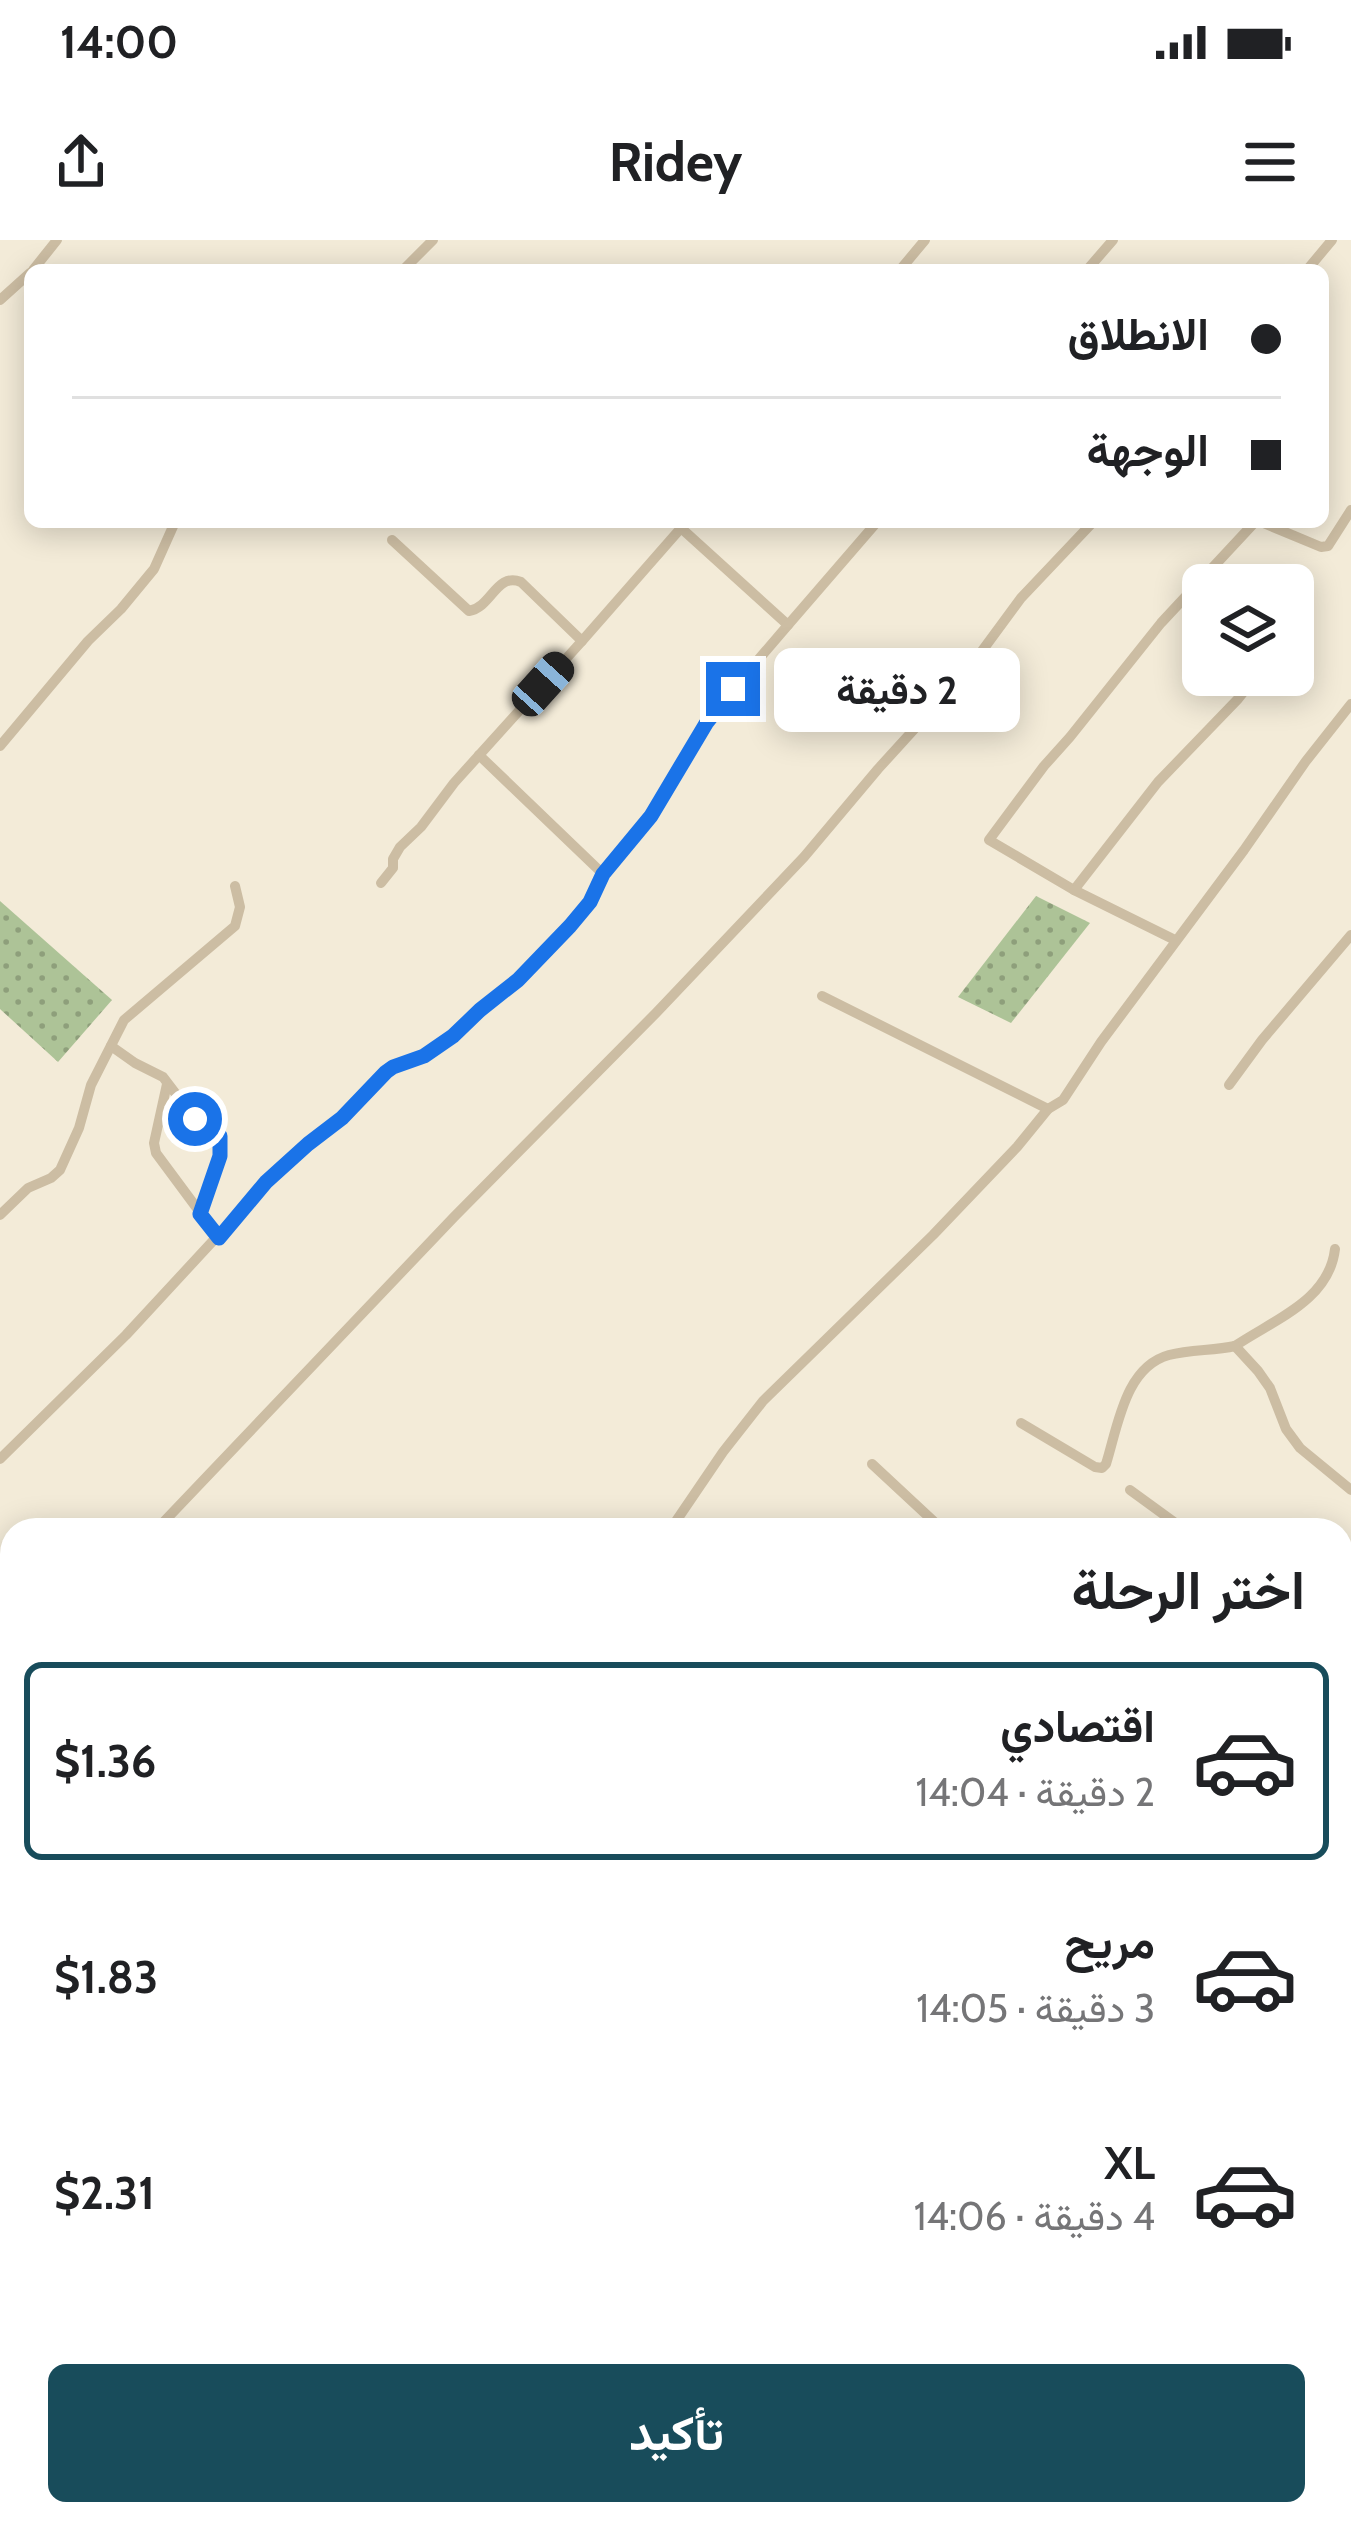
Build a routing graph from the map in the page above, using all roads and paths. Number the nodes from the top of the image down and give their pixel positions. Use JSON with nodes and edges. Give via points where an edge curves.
{"nodes":[{"id":1,"x":57,"y":240,"type":"edge"},
{"id":2,"x":433,"y":240,"type":"edge"},
{"id":3,"x":925,"y":240,"type":"edge"},
{"id":4,"x":1114,"y":240,"type":"edge"},
{"id":5,"x":1332,"y":240,"type":"edge"},
{"id":6,"x":38,"y":264,"type":"edge"},
{"id":7,"x":409,"y":264,"type":"edge"},
{"id":8,"x":905,"y":264,"type":"edge"},
{"id":9,"x":1092,"y":264,"type":"edge"},
{"id":10,"x":1312,"y":264,"type":"edge"},
{"id":11,"x":24,"y":278,"type":"edge"},
{"id":12,"x":0,"y":300,"type":"edge"},
{"id":13,"x":1351,"y":510,"type":"edge"},
{"id":14,"x":173,"y":528,"type":"edge"},
{"id":15,"x":681,"y":528,"type":"edge"},
{"id":16,"x":687,"y":528,"type":"edge"},
{"id":17,"x":873,"y":528,"type":"edge"},
{"id":18,"x":1087,"y":528,"type":"edge"},
{"id":19,"x":1252,"y":528,"type":"edge"},
{"id":20,"x":1273,"y":528,"type":"edge"},
{"id":21,"x":392,"y":540,"type":"dead end"},
{"id":22,"x":788,"y":625,"type":"junction"},
{"id":23,"x":582,"y":641,"type":"junction"},
{"id":24,"x":1240,"y":696,"type":"edge"},
{"id":25,"x":1351,"y":704,"type":"edge"},
{"id":26,"x":0,"y":746,"type":"edge"},
{"id":27,"x":479,"y":755,"type":"junction"},
{"id":28,"x":603,"y":874,"type":"junction"},
{"id":29,"x":381,"y":884,"type":"dead end"},
{"id":30,"x":235,"y":886,"type":"dead end"},
{"id":31,"x":1074,"y":890,"type":"junction"},
{"id":32,"x":1351,"y":934,"type":"edge"},
{"id":33,"x":1175,"y":940,"type":"junction"},
{"id":34,"x":822,"y":996,"type":"dead end"},
{"id":35,"x":111,"y":1046,"type":"junction"},
{"id":36,"x":167,"y":1082,"type":"junction"},
{"id":37,"x":1229,"y":1085,"type":"dead end"},
{"id":38,"x":1048,"y":1109,"type":"junction"},
{"id":39,"x":200,"y":1214,"type":"junction"},
{"id":40,"x":0,"y":1215,"type":"edge"},
{"id":41,"x":219,"y":1238,"type":"junction"},
{"id":42,"x":1335,"y":1250,"type":"dead end"},
{"id":43,"x":1234,"y":1346,"type":"junction"},
{"id":44,"x":1021,"y":1424,"type":"dead end"},
{"id":45,"x":0,"y":1459,"type":"edge"},
{"id":46,"x":872,"y":1464,"type":"dead end"},
{"id":47,"x":1130,"y":1490,"type":"dead end"},
{"id":48,"x":1351,"y":1490,"type":"edge"},
{"id":49,"x":167,"y":1518,"type":"edge"},
{"id":50,"x":678,"y":1518,"type":"edge"},
{"id":51,"x":930,"y":1518,"type":"edge"},
{"id":52,"x":1168,"y":1518,"type":"edge"}],
"edges":[{"from":1,"to":6,"type":"street"},
{"from":2,"to":7,"type":"street"},
{"from":3,"to":8,"type":"street"},
{"from":4,"to":9,"type":"street"},
{"from":5,"to":10,"type":"street"},
{"from":11,"to":12,"type":"street"},
{"from":13,"to":20,"type":"street","via":[[1328,546]]},
{"from":14,"to":26,"type":"street","via":[[154,569]]},
{"from":15,"to":23,"type":"street"},
{"from":16,"to":22,"type":"street"},
{"from":17,"to":22,"type":"street"},
{"from":18,"to":49,"type":"street","via":[[804,857]]},
{"from":19,"to":31,"type":"street","via":[[1161,623],[989,840]]},
{"from":21,"to":23,"type":"street","via":[[469,610],[514,579]]},
{"from":22,"to":28,"type":"street","via":[[717,708],[651,816]]},
{"from":23,"to":27,"type":"street"},
{"from":24,"to":31,"type":"street","via":[[1158,782]]},
{"from":25,"to":33,"type":"street"},
{"from":27,"to":28,"type":"street"},
{"from":27,"to":29,"type":"street","via":[[400,848]]},
{"from":28,"to":41,"type":"street","via":[[590,902],[518,980],[440,1047],[386,1072],[266,1182]]},
{"from":30,"to":35,"type":"street","via":[[235,926],[130,1013]]},
{"from":31,"to":33,"type":"street"},
{"from":32,"to":37,"type":"street"},
{"from":33,"to":38,"type":"street","via":[[1063,1100]]},
{"from":34,"to":38,"type":"street"},
{"from":35,"to":36,"type":"street"},
{"from":35,"to":40,"type":"street","via":[[60,1170]]},
{"from":36,"to":39,"type":"street","via":[[155,1154]]},
{"from":36,"to":39,"type":"street","via":[[220,1136]]},
{"from":38,"to":50,"type":"street","via":[[763,1401]]},
{"from":39,"to":41,"type":"street"},
{"from":41,"to":45,"type":"street"},
{"from":42,"to":43,"type":"street","via":[[1322,1286]]},
{"from":43,"to":44,"type":"street","via":[[1166,1356],[1140,1372],[1102,1468]]},
{"from":43,"to":48,"type":"street","via":[[1270,1388],[1300,1448]]},
{"from":46,"to":51,"type":"street"},
{"from":47,"to":52,"type":"street"}]}
